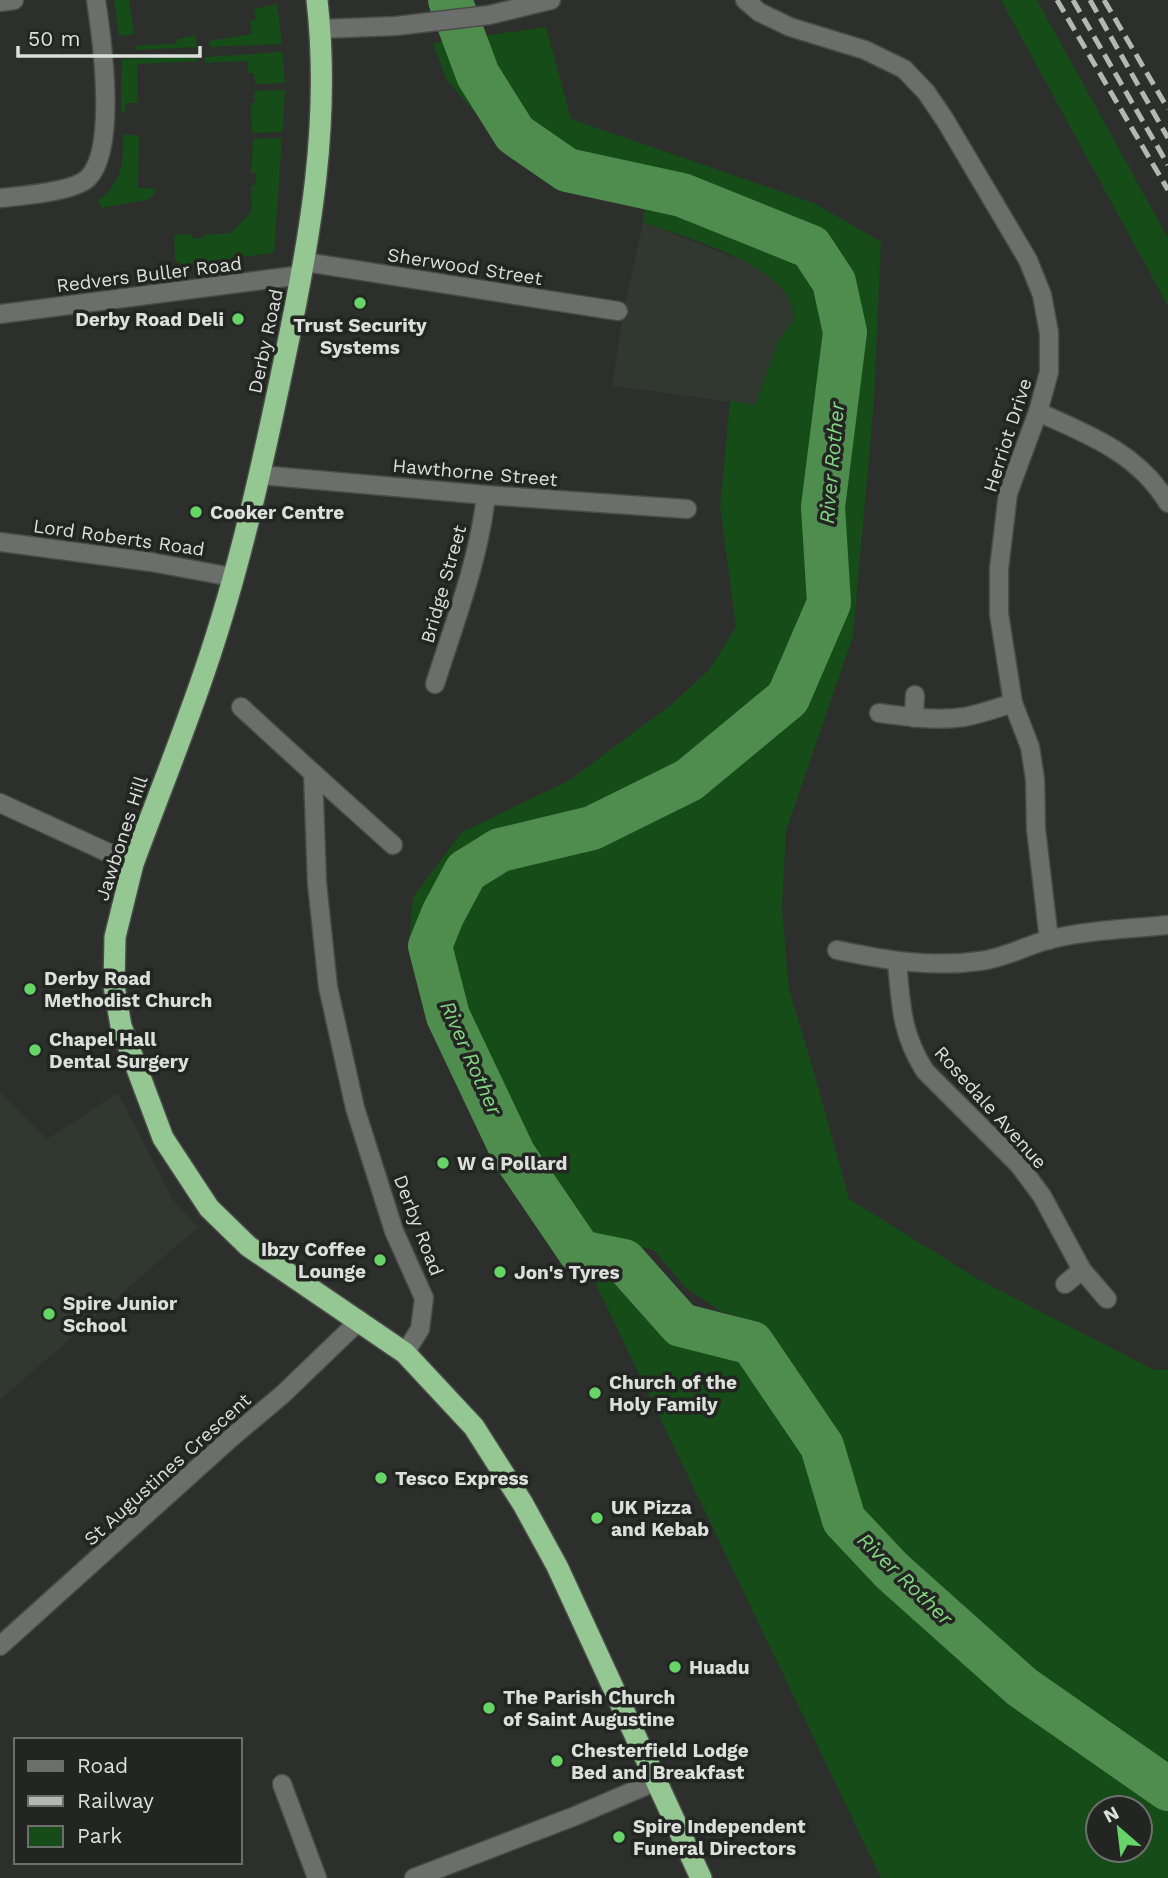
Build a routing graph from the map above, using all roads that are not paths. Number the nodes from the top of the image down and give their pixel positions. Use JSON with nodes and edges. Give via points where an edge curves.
{"nodes":[{"id":1,"x":14,"y":0,"type":"edge"},
{"id":2,"x":96,"y":0,"type":"edge"},
{"id":3,"x":317,"y":0,"type":"edge"},
{"id":4,"x":551,"y":0,"type":"edge"},
{"id":5,"x":745,"y":0,"type":"edge"},
{"id":6,"x":0,"y":2,"type":"edge"},
{"id":7,"x":320,"y":29,"type":"junction"},
{"id":8,"x":0,"y":198,"type":"edge"},
{"id":9,"x":303,"y":269,"type":"junction"},
{"id":10,"x":618,"y":311,"type":"dead end"},
{"id":11,"x":0,"y":314,"type":"edge"},
{"id":12,"x":1038,"y":412,"type":"junction"},
{"id":13,"x":260,"y":475,"type":"junction"},
{"id":14,"x":486,"y":495,"type":"junction"},
{"id":15,"x":1168,"y":503,"type":"edge"},
{"id":16,"x":687,"y":509,"type":"dead end"},
{"id":17,"x":0,"y":542,"type":"edge"},
{"id":18,"x":232,"y":577,"type":"junction"},
{"id":19,"x":200,"y":683,"type":"joint"},
{"id":20,"x":435,"y":684,"type":"dead end"},
{"id":21,"x":915,"y":695,"type":"dead end"},
{"id":22,"x":1013,"y":703,"type":"junction"},
{"id":23,"x":241,"y":707,"type":"dead end"},
{"id":24,"x":880,"y":713,"type":"dead end"},
{"id":25,"x":914,"y":718,"type":"junction"},
{"id":26,"x":313,"y":773,"type":"junction"},
{"id":27,"x":0,"y":803,"type":"edge"},
{"id":28,"x":393,"y":845,"type":"dead end"},
{"id":29,"x":133,"y":864,"type":"junction"},
{"id":30,"x":1168,"y":925,"type":"edge"},
{"id":31,"x":1049,"y":940,"type":"junction"},
{"id":32,"x":837,"y":950,"type":"dead end"},
{"id":33,"x":897,"y":962,"type":"junction"},
{"id":34,"x":1082,"y":1270,"type":"junction"},
{"id":35,"x":1065,"y":1284,"type":"dead end"},
{"id":36,"x":1107,"y":1299,"type":"dead end"},
{"id":37,"x":360,"y":1320,"type":"junction"},
{"id":38,"x":405,"y":1353,"type":"junction"},
{"id":39,"x":0,"y":1646,"type":"edge"},
{"id":40,"x":657,"y":1781,"type":"junction"},
{"id":41,"x":282,"y":1784,"type":"dead end"},
{"id":42,"x":449,"y":1872,"type":"edge"},
{"id":43,"x":317,"y":1878,"type":"edge"},
{"id":44,"x":414,"y":1878,"type":"edge"},
{"id":45,"x":701,"y":1878,"type":"edge"}],
"edges":[{"from":1,"to":6,"type":"street"},
{"from":2,"to":8,"type":"street","via":[[105,96],[101,158],[87,179],[46,192]]},
{"from":3,"to":7,"type":"highway","name":"Derby Road"},
{"from":4,"to":7,"type":"street","via":[[489,15]]},
{"from":5,"to":12,"type":"street","name":"Herriot Drive","via":[[790,27],[891,61],[926,92],[1028,260],[1042,295],[1049,333],[1049,372]]},
{"from":7,"to":9,"type":"highway","name":"Derby Road","via":[[321,130]]},
{"from":9,"to":10,"type":"street","name":"Sherwood Street"},
{"from":9,"to":11,"type":"street","name":"Redvers Buller Road"},
{"from":9,"to":13,"type":"highway","name":"Derby Road"},
{"from":12,"to":15,"type":"street","via":[[1129,458],[1151,478]]},
{"from":12,"to":22,"type":"street","name":"Herriot Drive","via":[[1008,493],[999,569],[999,614]]},
{"from":13,"to":14,"type":"street","name":"Hawthorne Street"},
{"from":13,"to":18,"type":"highway","name":"Derby Road"},
{"from":14,"to":16,"type":"street","name":"Hawthorne Street"},
{"from":14,"to":20,"type":"street","name":"Bridge Street","via":[[475,558]]},
{"from":17,"to":18,"type":"street","name":"Lord Roberts Road"},
{"from":18,"to":19,"type":"highway","name":"Derby Road"},
{"from":19,"to":29,"type":"highway","name":"Jawbones Hill"},
{"from":21,"to":25,"type":"street"},
{"from":22,"to":25,"type":"street","via":[[966,717]]},
{"from":22,"to":31,"type":"street","name":"Herriot Drive","via":[[1030,747],[1035,779]]},
{"from":23,"to":26,"type":"street"},
{"from":24,"to":25,"type":"street"},
{"from":26,"to":28,"type":"street"},
{"from":26,"to":38,"type":"street","name":"Derby Road","via":[[317,883],[328,987],[355,1108],[394,1231],[424,1298],[420,1329]]},
{"from":27,"to":29,"type":"street"},
{"from":29,"to":37,"type":"highway","name":"Jawbones Hill","via":[[116,937],[114,986],[121,1026],[163,1138],[209,1208],[248,1246]]},
{"from":30,"to":31,"type":"street"},
{"from":31,"to":33,"type":"street","via":[[982,961]]},
{"from":32,"to":33,"type":"street"},
{"from":33,"to":34,"type":"street","name":"Rosedale Avenue","via":[[904,1028],[915,1055],[925,1071],[1019,1165],[1042,1196]]},
{"from":34,"to":35,"type":"street"},
{"from":34,"to":36,"type":"street","name":"Rosedale Avenue"},
{"from":37,"to":38,"type":"highway","name":"Jawbones Hill"},
{"from":37,"to":39,"type":"street","name":"St Augustines Crescent"},
{"from":38,"to":40,"type":"highway","via":[[474,1427],[523,1504],[557,1566]]},
{"from":40,"to":42,"type":"street"},
{"from":40,"to":45,"type":"highway"},
{"from":41,"to":43,"type":"street"},
{"from":42,"to":44,"type":"street"}]}
